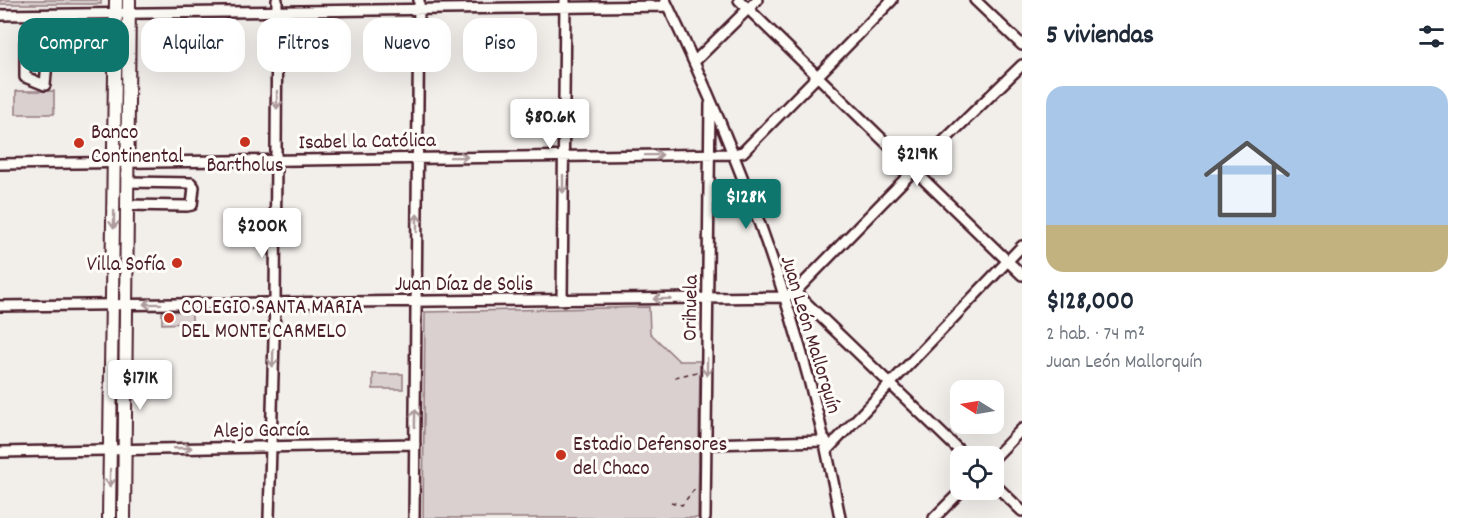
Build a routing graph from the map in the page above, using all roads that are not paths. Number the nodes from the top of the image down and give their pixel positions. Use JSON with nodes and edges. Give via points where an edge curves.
{"nodes":[{"id":1,"x":116,"y":0,"type":"edge"},
{"id":2,"x":246,"y":0,"type":"edge"},
{"id":3,"x":277,"y":0,"type":"edge"},
{"id":4,"x":739,"y":0,"type":"edge"},
{"id":5,"x":757,"y":0,"type":"edge"},
{"id":6,"x":892,"y":0,"type":"edge"},
{"id":7,"x":975,"y":0,"type":"edge"},
{"id":8,"x":666,"y":3,"type":"edge"},
{"id":9,"x":419,"y":4,"type":"edge"},
{"id":10,"x":565,"y":4,"type":"edge"},
{"id":11,"x":129,"y":7,"type":"edge"},
{"id":12,"x":748,"y":9,"type":"junction"},
{"id":13,"x":246,"y":11,"type":"junction"},
{"id":14,"x":277,"y":11,"type":"junction"},
{"id":15,"x":116,"y":13,"type":"junction"},
{"id":16,"x":0,"y":15,"type":"edge"},
{"id":17,"x":51,"y":15,"type":"junction"},
{"id":18,"x":51,"y":18,"type":"edge"},
{"id":19,"x":1022,"y":45,"type":"edge"},
{"id":20,"x":694,"y":62,"type":"junction"},
{"id":21,"x":1022,"y":65,"type":"edge"},
{"id":22,"x":25,"y":72,"type":"edge"},
{"id":23,"x":46,"y":72,"type":"edge"},
{"id":24,"x":817,"y":76,"type":"junction"},
{"id":25,"x":710,"y":99,"type":"junction"},
{"id":26,"x":709,"y":154,"type":"junction"},
{"id":27,"x":734,"y":154,"type":"junction"},
{"id":28,"x":563,"y":156,"type":"junction"},
{"id":29,"x":417,"y":158,"type":"junction"},
{"id":30,"x":276,"y":159,"type":"junction"},
{"id":31,"x":114,"y":161,"type":"junction"},
{"id":32,"x":128,"y":161,"type":"junction"},
{"id":33,"x":0,"y":164,"type":"edge"},
{"id":34,"x":914,"y":170,"type":"junction"},
{"id":35,"x":128,"y":182,"type":"junction"},
{"id":36,"x":128,"y":205,"type":"junction"},
{"id":37,"x":1022,"y":246,"type":"edge"},
{"id":38,"x":1007,"y":260,"type":"junction"},
{"id":39,"x":1022,"y":275,"type":"edge"},
{"id":40,"x":795,"y":292,"type":"junction"},
{"id":41,"x":784,"y":297,"type":"junction"},
{"id":42,"x":707,"y":298,"type":"junction"},
{"id":43,"x":562,"y":300,"type":"junction"},
{"id":44,"x":416,"y":301,"type":"junction"},
{"id":45,"x":275,"y":303,"type":"junction"},
{"id":46,"x":112,"y":305,"type":"junction"},
{"id":47,"x":126,"y":305,"type":"junction"},
{"id":48,"x":0,"y":306,"type":"edge"},
{"id":49,"x":889,"y":382,"type":"junction"},
{"id":50,"x":1022,"y":429,"type":"edge"},
{"id":51,"x":415,"y":444,"type":"junction"},
{"id":52,"x":706,"y":444,"type":"junction"},
{"id":53,"x":827,"y":445,"type":"junction"},
{"id":54,"x":269,"y":446,"type":"junction"},
{"id":55,"x":955,"y":446,"type":"edge"},
{"id":56,"x":1004,"y":448,"type":"edge"},
{"id":57,"x":111,"y":450,"type":"junction"},
{"id":58,"x":125,"y":450,"type":"junction"},
{"id":59,"x":0,"y":452,"type":"edge"},
{"id":60,"x":1004,"y":494,"type":"edge"},
{"id":61,"x":952,"y":500,"type":"edge"},
{"id":62,"x":1022,"y":511,"type":"edge"},
{"id":63,"x":109,"y":518,"type":"edge"},
{"id":64,"x":124,"y":518,"type":"edge"},
{"id":65,"x":269,"y":518,"type":"edge"},
{"id":66,"x":414,"y":518,"type":"edge"},
{"id":67,"x":705,"y":518,"type":"edge"},
{"id":68,"x":840,"y":518,"type":"edge"},
{"id":69,"x":934,"y":518,"type":"edge"}],
"edges":[{"from":1,"to":15,"type":"main road"},
{"from":2,"to":13,"type":"street"},
{"from":3,"to":14,"type":"street"},
{"from":4,"to":12,"type":"street"},
{"from":5,"to":12,"type":"street"},
{"from":6,"to":24,"type":"street"},
{"from":7,"to":19,"type":"street"},
{"from":8,"to":10,"type":"street"},
{"from":8,"to":20,"type":"street","name":"Juan León Mallorquín"},
{"from":9,"to":10,"type":"street"},
{"from":9,"to":14,"type":"street"},
{"from":9,"to":29,"type":"street"},
{"from":10,"to":28,"type":"street"},
{"from":11,"to":13,"type":"street"},
{"from":11,"to":15,"type":"street"},
{"from":11,"to":32,"type":"main road"},
{"from":12,"to":20,"type":"street"},
{"from":12,"to":24,"type":"street"},
{"from":13,"to":14,"type":"street"},
{"from":14,"to":30,"type":"street","one_way":true},
{"from":15,"to":17,"type":"street"},
{"from":15,"to":31,"type":"main road"},
{"from":16,"to":17,"type":"street"},
{"from":17,"to":18,"type":"street"},
{"from":20,"to":25,"type":"street","name":"Juan León Mallorquín"},
{"from":21,"to":34,"type":"street"},
{"from":22,"to":23,"type":"street","via":[[25,77],[45,85]]},
{"from":24,"to":27,"type":"street","via":[[743,152]]},
{"from":24,"to":34,"type":"street"},
{"from":25,"to":26,"type":"street","name":"Orihuela"},
{"from":25,"to":27,"type":"street","name":"Juan León Mallorquín"},
{"from":26,"to":27,"type":"street","name":"Isabel la Católica"},
{"from":28,"to":26,"type":"street","name":"Isabel la Católica","one_way":true},
{"from":26,"to":42,"type":"street","name":"Orihuela"},
{"from":27,"to":41,"type":"street","name":"Juan León Mallorquín"},
{"from":29,"to":28,"type":"street","name":"Isabel la Católica","one_way":true},
{"from":28,"to":43,"type":"street","one_way":true},
{"from":29,"to":30,"type":"street","name":"Isabel la Católica"},
{"from":44,"to":29,"type":"street","one_way":true},
{"from":30,"to":32,"type":"street","name":"Isabel la Católica"},
{"from":30,"to":45,"type":"street"},
{"from":31,"to":32,"type":"street","name":"Isabel la Católica"},
{"from":31,"to":33,"type":"street","name":"Isabel la Católica"},
{"from":31,"to":46,"type":"main road","one_way":true},
{"from":32,"to":35,"type":"main road"},
{"from":34,"to":38,"type":"street"},
{"from":34,"to":40,"type":"street"},
{"from":35,"to":36,"type":"main road"},
{"from":35,"to":36,"type":"street","via":[[190,183],[194,187],[194,201],[187,206]]},
{"from":36,"to":47,"type":"main road"},
{"from":37,"to":38,"type":"street"},
{"from":38,"to":39,"type":"street"},
{"from":38,"to":49,"type":"street"},
{"from":40,"to":41,"type":"street"},
{"from":40,"to":49,"type":"street"},
{"from":41,"to":42,"type":"street","name":"Juan Díaz de Solis"},
{"from":41,"to":53,"type":"street","name":"Juan León Mallorquín"},
{"from":42,"to":43,"type":"street","name":"Juan Díaz de Solis","one_way":true},
{"from":42,"to":52,"type":"street","name":"Orihuela","one_way":true},
{"from":43,"to":44,"type":"street","name":"Juan Díaz de Solis"},
{"from":44,"to":45,"type":"street","name":"Juan Díaz de Solis"},
{"from":51,"to":44,"type":"street","one_way":true},
{"from":45,"to":47,"type":"street","name":"Juan Díaz de Solis","one_way":true},
{"from":45,"to":54,"type":"street","one_way":true},
{"from":46,"to":47,"type":"street","name":"Juan Díaz de Solis"},
{"from":46,"to":48,"type":"street","name":"Juan Díaz de Solis"},
{"from":46,"to":57,"type":"main road"},
{"from":47,"to":58,"type":"main road"},
{"from":49,"to":53,"type":"street"},
{"from":49,"to":55,"type":"street"},
{"from":50,"to":56,"type":"street"},
{"from":51,"to":54,"type":"street","name":"Alejo García"},
{"from":51,"to":66,"type":"street"},
{"from":52,"to":53,"type":"street"},
{"from":52,"to":67,"type":"street","name":"Orihuela"},
{"from":53,"to":68,"type":"street","name":"Juan León Mallorquín"},
{"from":58,"to":54,"type":"street","name":"Alejo García","one_way":true},
{"from":54,"to":65,"type":"street"},
{"from":57,"to":58,"type":"street","name":"Alejo García"},
{"from":57,"to":59,"type":"street","name":"Alejo García"},
{"from":57,"to":63,"type":"main road","one_way":true},
{"from":58,"to":64,"type":"main road"},
{"from":60,"to":62,"type":"street"},
{"from":61,"to":69,"type":"street"}]}
